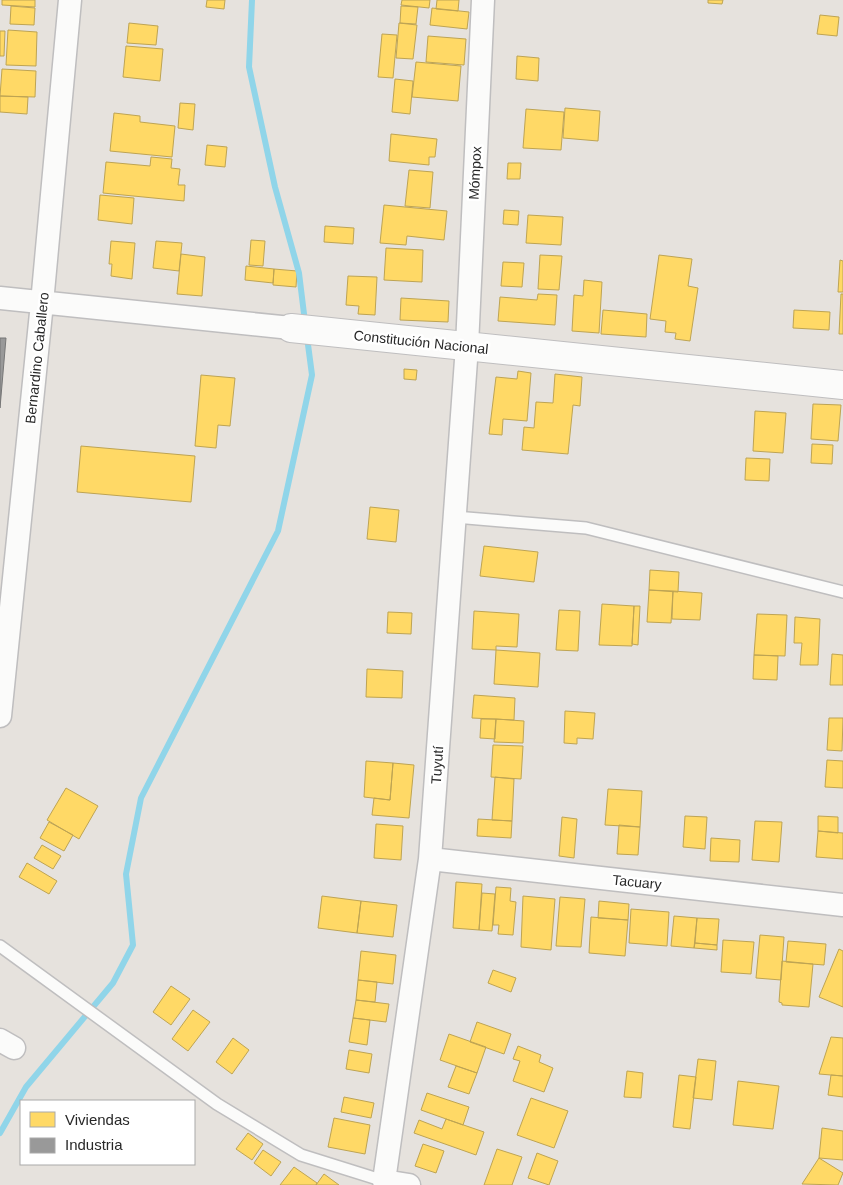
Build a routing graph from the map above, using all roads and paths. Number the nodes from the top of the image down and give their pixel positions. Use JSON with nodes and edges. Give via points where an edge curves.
{"nodes":[{"id":1,"x":70,"y":0,"type":"edge"},
{"id":2,"x":483,"y":0,"type":"edge"},
{"id":3,"x":0,"y":298,"type":"edge"},
{"id":4,"x":42,"y":303,"type":"junction"},
{"id":5,"x":291,"y":328,"type":"joint"},
{"id":6,"x":467,"y":346,"type":"junction"},
{"id":7,"x":843,"y":385,"type":"edge"},
{"id":8,"x":455,"y":517,"type":"junction"},
{"id":9,"x":843,"y":592,"type":"edge"},
{"id":10,"x":0,"y":716,"type":"edge"},
{"id":11,"x":430,"y":859,"type":"junction"},
{"id":12,"x":843,"y":905,"type":"edge"},
{"id":13,"x":0,"y":946,"type":"edge"},
{"id":14,"x":384,"y":1183,"type":"edge"},
{"id":15,"x":409,"y":1185,"type":"edge"}],
"edges":[{"from":1,"to":4,"type":"street","name":"Bernardino Caballero"},
{"from":2,"to":6,"type":"street","name":"Mómpox"},
{"from":3,"to":4,"type":"street","name":"Constitución Nacional"},
{"from":4,"to":5,"type":"street","name":"Constitución Nacional"},
{"from":4,"to":10,"type":"street","name":"Bernardino Caballero"},
{"from":5,"to":6,"type":"street","name":"Constitución Nacional"},
{"from":6,"to":7,"type":"street","name":"Constitución Nacional"},
{"from":6,"to":8,"type":"street","name":"Tuyutí"},
{"from":8,"to":9,"type":"lane","via":[[586,528]]},
{"from":8,"to":11,"type":"street","name":"Tuyutí"},
{"from":11,"to":12,"type":"street","name":"Tacuary"},
{"from":11,"to":14,"type":"street","name":"Tuyutí"},
{"from":13,"to":14,"type":"lane","via":[[217,1104],[301,1155]]},
{"from":14,"to":15,"type":"street"}]}
